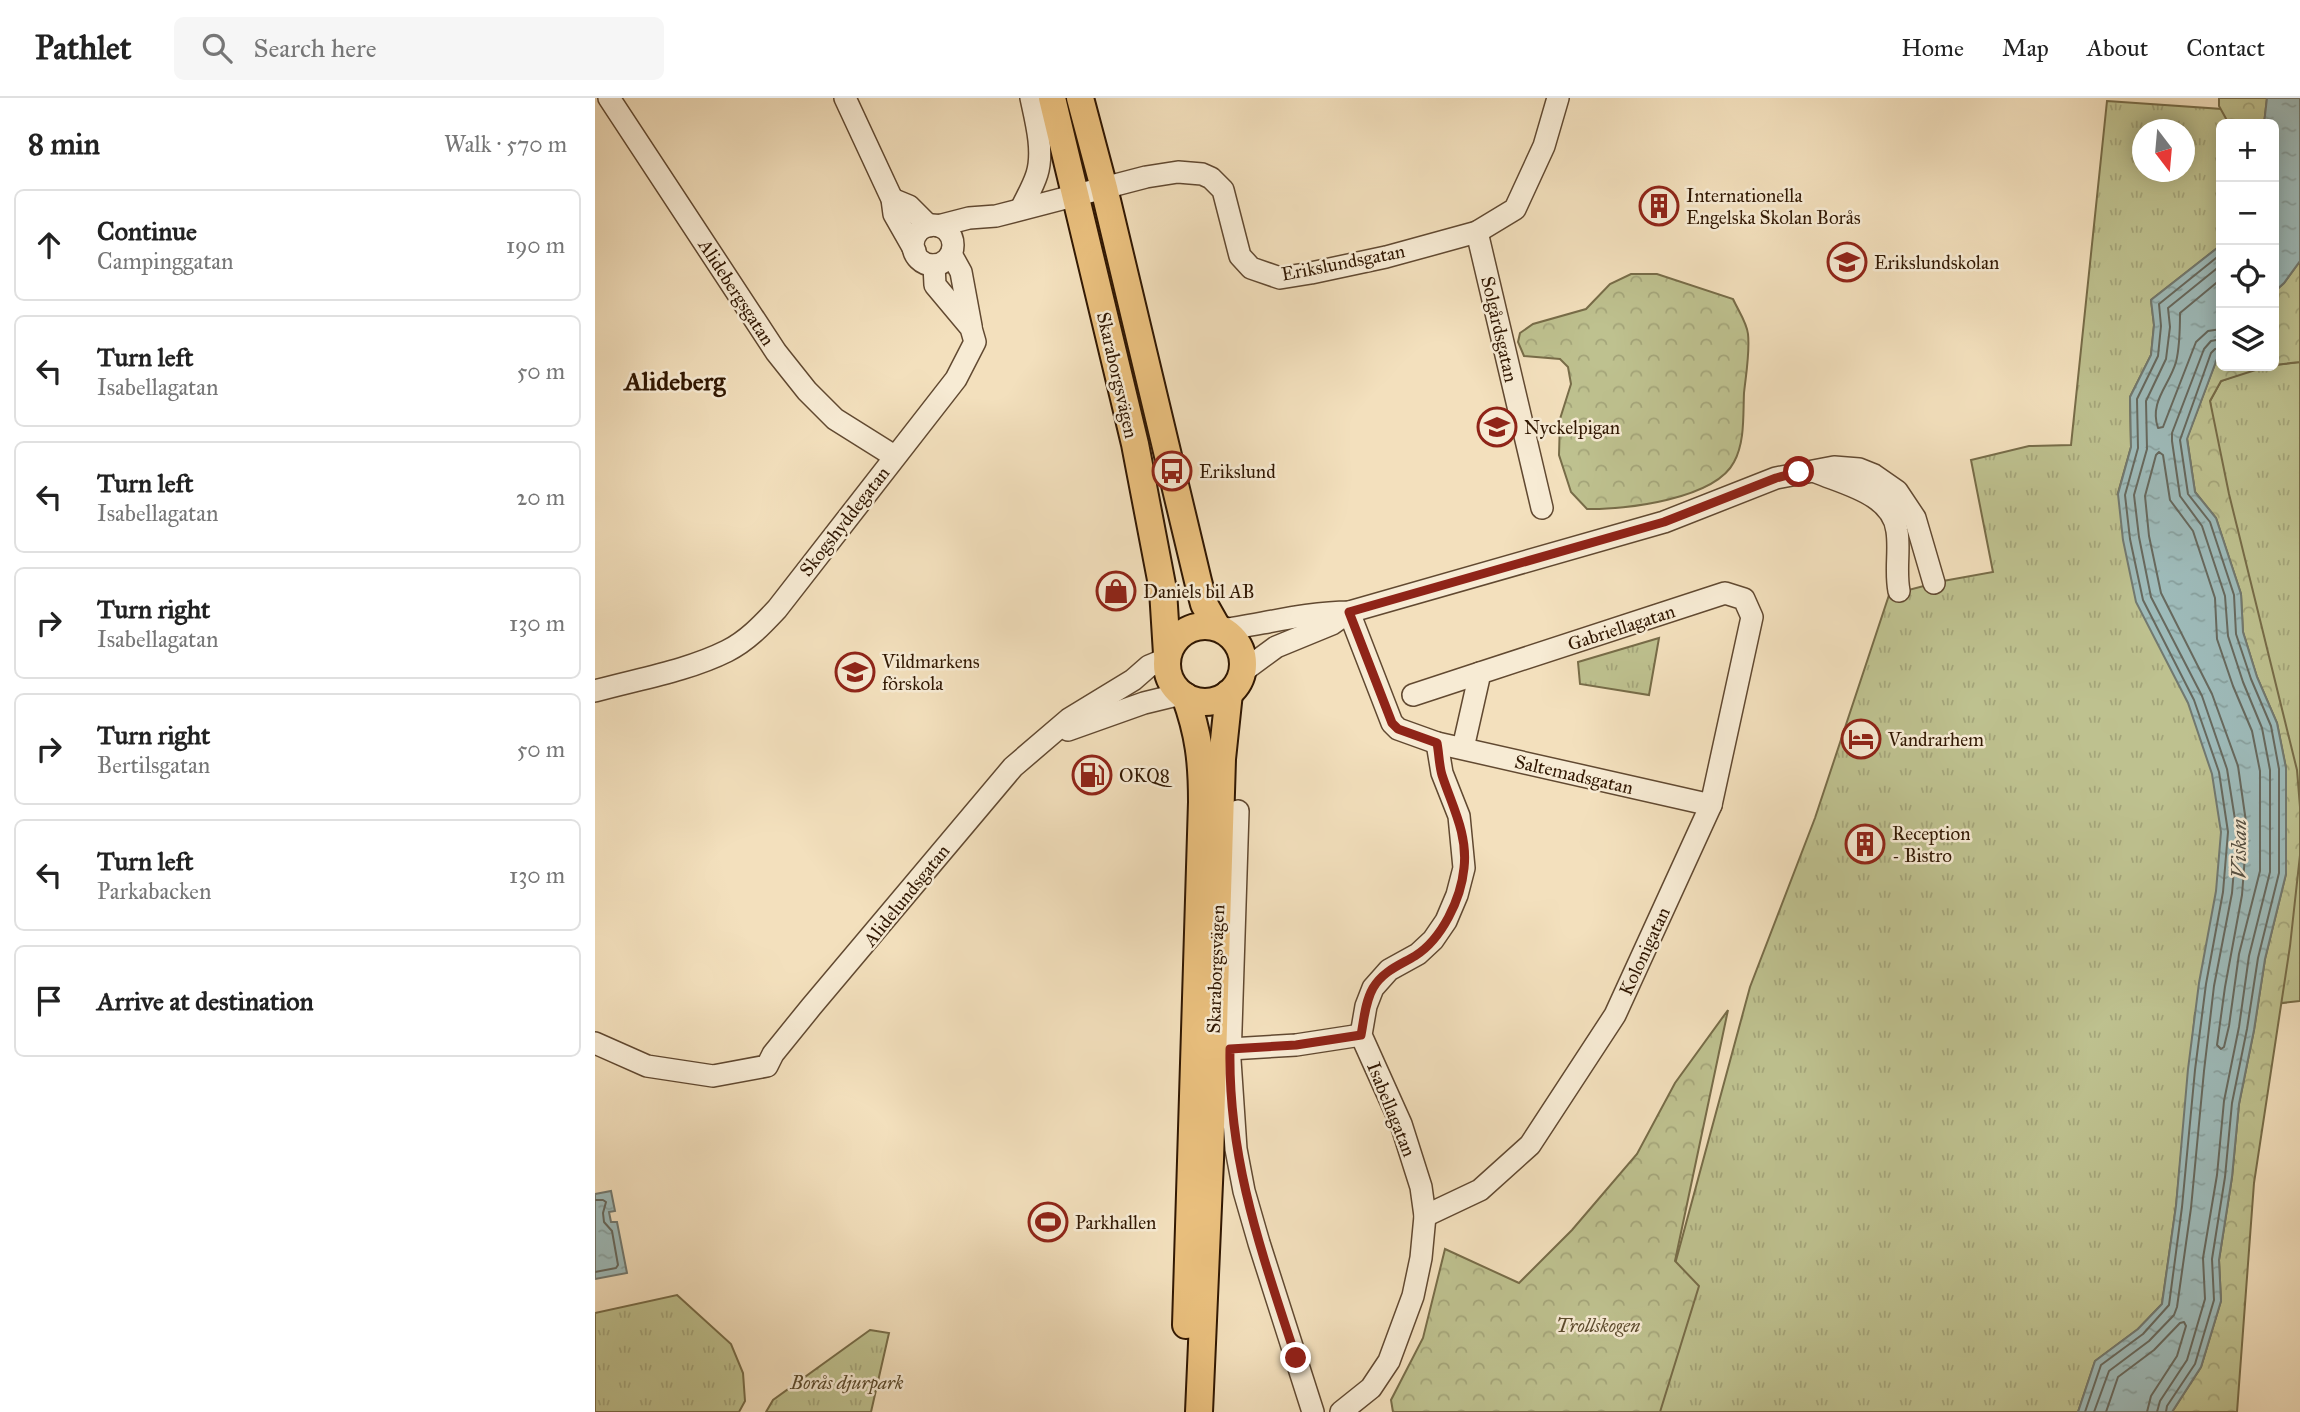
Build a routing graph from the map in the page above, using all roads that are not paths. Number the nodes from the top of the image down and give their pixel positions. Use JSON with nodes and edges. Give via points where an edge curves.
{"nodes":[{"id":1,"x":609,"y":98,"type":"edge"},
{"id":2,"x":845,"y":98,"type":"edge"},
{"id":3,"x":1031,"y":98,"type":"edge"},
{"id":4,"x":1052,"y":98,"type":"edge"},
{"id":5,"x":1080,"y":98,"type":"edge"},
{"id":6,"x":1558,"y":100,"type":"edge"},
{"id":7,"x":1104,"y":188,"type":"junction"},
{"id":8,"x":1075,"y":195,"type":"junction"},
{"id":9,"x":892,"y":199,"type":"junction"},
{"id":10,"x":1021,"y":209,"type":"junction"},
{"id":11,"x":996,"y":216,"type":"junction"},
{"id":12,"x":934,"y":226,"type":"junction"},
{"id":13,"x":1477,"y":232,"type":"junction"},
{"id":14,"x":915,"y":251,"type":"junction"},
{"id":15,"x":946,"y":255,"type":"junction"},
{"id":16,"x":894,"y":456,"type":"junction"},
{"id":17,"x":1814,"y":471,"type":"junction"},
{"id":18,"x":1542,"y":508,"type":"dead end"},
{"id":19,"x":1934,"y":583,"type":"dead end"},
{"id":20,"x":1899,"y":591,"type":"dead end"},
{"id":21,"x":1349,"y":612,"type":"junction"},
{"id":22,"x":1752,"y":617,"type":"joint"},
{"id":23,"x":1220,"y":629,"type":"junction"},
{"id":24,"x":1167,"y":657,"type":"junction"},
{"id":25,"x":1480,"y":673,"type":"junction"},
{"id":26,"x":1235,"y":683,"type":"junction"},
{"id":27,"x":595,"y":691,"type":"edge"},
{"id":28,"x":1183,"y":695,"type":"junction"},
{"id":29,"x":1413,"y":695,"type":"dead end"},
{"id":30,"x":1055,"y":732,"type":"junction"},
{"id":31,"x":1437,"y":743,"type":"junction"},
{"id":32,"x":1464,"y":748,"type":"junction"},
{"id":33,"x":1711,"y":805,"type":"junction"},
{"id":34,"x":1238,"y":811,"type":"dead end"},
{"id":35,"x":1361,"y":1035,"type":"junction"},
{"id":36,"x":595,"y":1043,"type":"edge"},
{"id":37,"x":1230,"y":1049,"type":"junction"},
{"id":38,"x":1425,"y":1216,"type":"junction"},
{"id":39,"x":1196,"y":1408,"type":"edge"},
{"id":40,"x":1313,"y":1412,"type":"edge"},
{"id":41,"x":1341,"y":1412,"type":"edge"}],
"edges":[{"from":1,"to":16,"type":"street","name":"Alidebergsgatan","via":[[776,352],[807,391],[835,419]]},
{"from":2,"to":9,"type":"street"},
{"from":3,"to":10,"type":"street","via":[[1038,173]]},
{"from":4,"to":8,"type":"main road","name":"Skaraborgsvägen"},
{"from":5,"to":7,"type":"main road","name":"Skaraborgsvägen"},
{"from":6,"to":13,"type":"street","name":"Erikslundsgatan","via":[[1544,146],[1515,209]]},
{"from":7,"to":8,"type":"street","name":"Erikslundsgatan"},
{"from":7,"to":13,"type":"street","name":"Erikslundsgatan","via":[[1178,172],[1211,178],[1227,199],[1240,256],[1251,268],[1280,278],[1386,257]]},
{"from":7,"to":23,"type":"main road","name":"Skaraborgsvägen","via":[[1204,604]]},
{"from":8,"to":10,"type":"street","name":"Erikslundsgatan"},
{"from":8,"to":24,"type":"main road","name":"Skaraborgsvägen","via":[[1135,444],[1163,590]]},
{"from":9,"to":12,"type":"street"},
{"from":9,"to":14,"type":"street","via":[[894,214]]},
{"from":10,"to":11,"type":"street","name":"Erikslundsgatan"},
{"from":11,"to":12,"type":"street"},
{"from":11,"to":15,"type":"street","via":[[969,232]]},
{"from":12,"to":14,"type":"street","via":[[918,232]]},
{"from":12,"to":15,"type":"street","via":[[950,234]]},
{"from":13,"to":18,"type":"street","name":"Solgårdsgatan"},
{"from":14,"to":15,"type":"street","via":[[920,260]]},
{"from":15,"to":16,"type":"street","name":"Skogshyddegatan","via":[[935,285],[971,328],[975,342],[958,377]]},
{"from":16,"to":27,"type":"street","name":"Skogshyddegatan","via":[[757,631],[728,651],[696,664]]},
{"from":17,"to":19,"type":"street","via":[[1859,469],[1897,491],[1915,518]]},
{"from":17,"to":20,"type":"street","via":[[1877,499],[1887,508],[1897,528]]},
{"from":17,"to":21,"type":"street","via":[[1776,478],[1664,522]]},
{"from":21,"to":23,"type":"street"},
{"from":21,"to":26,"type":"street","via":[[1276,647]]},
{"from":21,"to":31,"type":"street","via":[[1392,723]]},
{"from":22,"to":25,"type":"street","name":"Gabriellagatan","via":[[1744,599],[1725,593]]},
{"from":22,"to":33,"type":"street","name":"Kolonigatan"},
{"from":23,"to":24,"type":"main road","via":[[1200,625],[1188,629],[1174,640]]},
{"from":23,"to":26,"type":"main road","via":[[1240,649],[1243,660]]},
{"from":24,"to":28,"type":"main road","via":[[1169,678]]},
{"from":24,"to":30,"type":"street","name":"Alidelundsgatan"},
{"from":25,"to":29,"type":"street","name":"Gabriellagatan"},
{"from":25,"to":32,"type":"street"},
{"from":26,"to":28,"type":"main road","via":[[1217,700],[1204,702]]},
{"from":26,"to":39,"type":"main road","name":"Skaraborgsvägen","via":[[1222,759],[1210,1146]]},
{"from":28,"to":30,"type":"street","name":"Alidelundsgatan"},
{"from":28,"to":39,"type":"main road","name":"Skaraborgsvägen","via":[[1199,737],[1202,761]]},
{"from":30,"to":36,"type":"street","name":"Alidelundsgatan","via":[[1013,767],[811,1007],[767,1066],[713,1076],[647,1066]]},
{"from":31,"to":32,"type":"street","name":"Saltemadsgatan"},
{"from":31,"to":35,"type":"street","via":[[1441,773],[1459,816],[1461,882],[1433,940],[1389,970],[1373,988]]},
{"from":32,"to":33,"type":"street","name":"Saltemadsgatan"},
{"from":33,"to":38,"type":"street","name":"Kolonigatan","via":[[1615,1015],[1530,1144],[1479,1190]]},
{"from":34,"to":37,"type":"street"},
{"from":35,"to":37,"type":"street"},
{"from":35,"to":38,"type":"street","name":"Isabellagatan","via":[[1401,1124]]},
{"from":37,"to":40,"type":"street","via":[[1236,1149],[1244,1191]]},
{"from":38,"to":41,"type":"street","name":"Isabellagatan","via":[[1413,1296],[1389,1360],[1371,1388]]}]}
